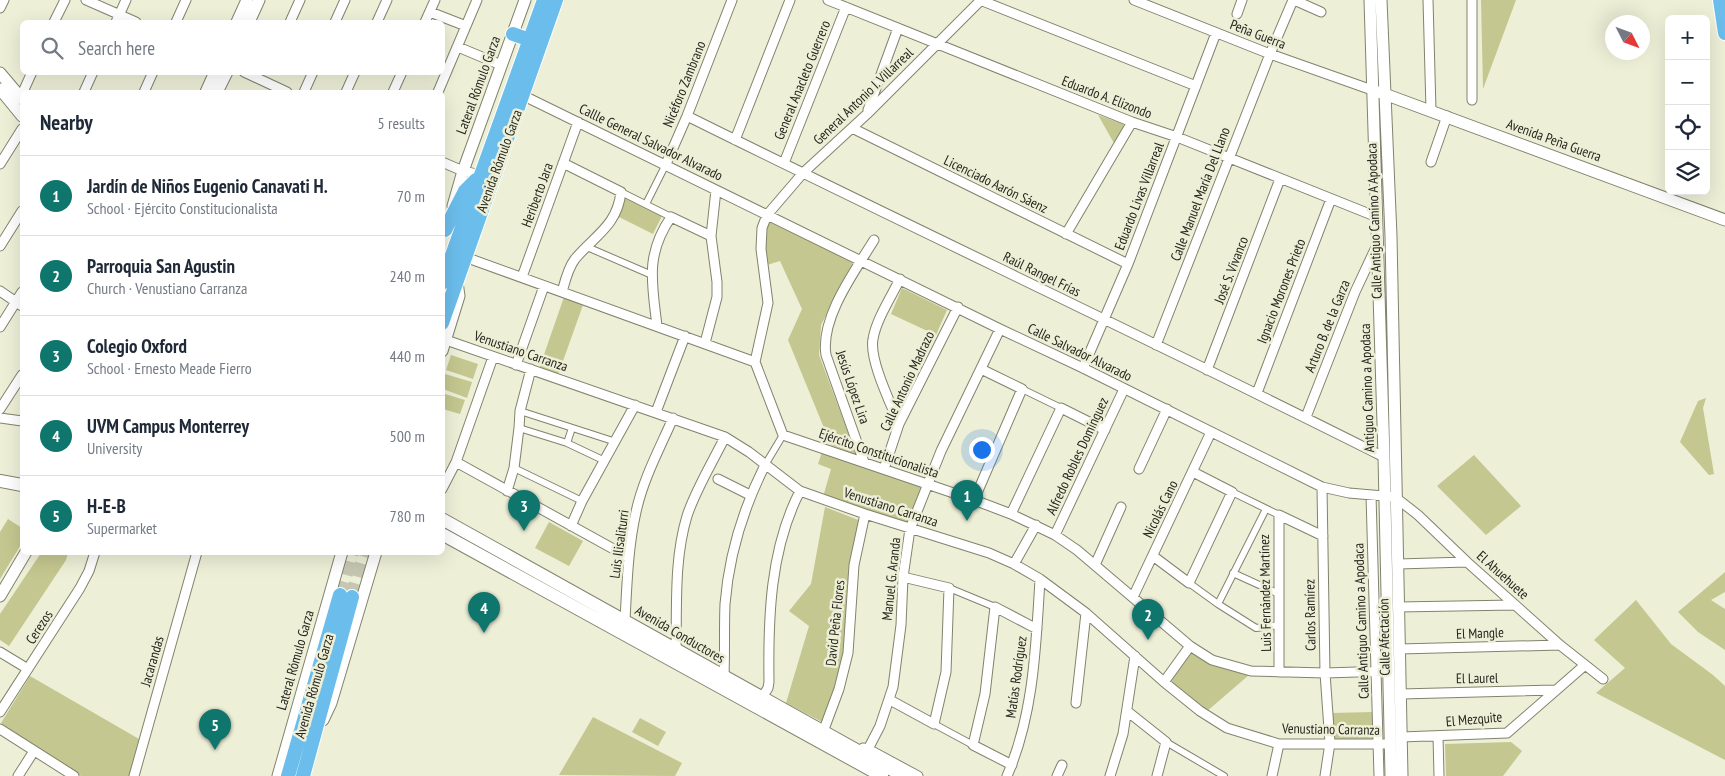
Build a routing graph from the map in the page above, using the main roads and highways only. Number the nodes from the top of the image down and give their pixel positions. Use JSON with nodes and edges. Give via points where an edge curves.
{"nodes":[{"id":1,"x":544,"y":0,"type":"edge"},
{"id":2,"x":556,"y":0,"type":"edge"},
{"id":3,"x":1720,"y":0,"type":"edge"},
{"id":4,"x":1725,"y":33,"type":"edge"},
{"id":5,"x":512,"y":34,"type":"road end"},
{"id":6,"x":530,"y":40,"type":"junction"},
{"id":7,"x":481,"y":175,"type":"junction"},
{"id":8,"x":445,"y":232,"type":"edge"},
{"id":9,"x":456,"y":243,"type":"junction"},
{"id":10,"x":445,"y":261,"type":"edge"},
{"id":11,"x":445,"y":274,"type":"edge"},
{"id":12,"x":445,"y":315,"type":"edge"},
{"id":13,"x":0,"y":481,"type":"edge"},
{"id":14,"x":20,"y":484,"type":"edge"},
{"id":15,"x":445,"y":521,"type":"edge"},
{"id":16,"x":445,"y":536,"type":"edge"},
{"id":17,"x":759,"y":702,"type":"junction"},
{"id":18,"x":287,"y":773,"type":"edge"},
{"id":19,"x":303,"y":776,"type":"edge"},
{"id":20,"x":882,"y":776,"type":"edge"},
{"id":21,"x":903,"y":776,"type":"edge"}],
"edges":[{"from":1,"to":6,"type":"main road","name":"Avenida Rómulo Garza"},
{"from":2,"to":12,"type":"main road","name":"Avenida Rómulo Garza"},
{"from":3,"to":4,"type":"main road"},
{"from":5,"to":6,"type":"main road"},
{"from":6,"to":7,"type":"main road","name":"Avenida Rómulo Garza"},
{"from":7,"to":8,"type":"main road","via":[[465,191]]},
{"from":7,"to":9,"type":"main road","name":"Avenida Rómulo Garza"},
{"from":9,"to":10,"type":"main road"},
{"from":9,"to":11,"type":"main road","name":"Avenida Rómulo Garza"},
{"from":13,"to":14,"type":"main road"},
{"from":15,"to":17,"type":"main road","name":"Avenida Conductores","via":[[724,676]]},
{"from":16,"to":17,"type":"main road","name":"Avenida Conductores"},
{"from":17,"to":20,"type":"main road","name":"Avenida Conductores"},
{"from":17,"to":21,"type":"main road","name":"Avenida Conductores","via":[[850,748],[867,752]]},
{"from":18,"to":19,"type":"main road","name":"Avenida Rómulo Garza","via":[[346,596]]}]}
